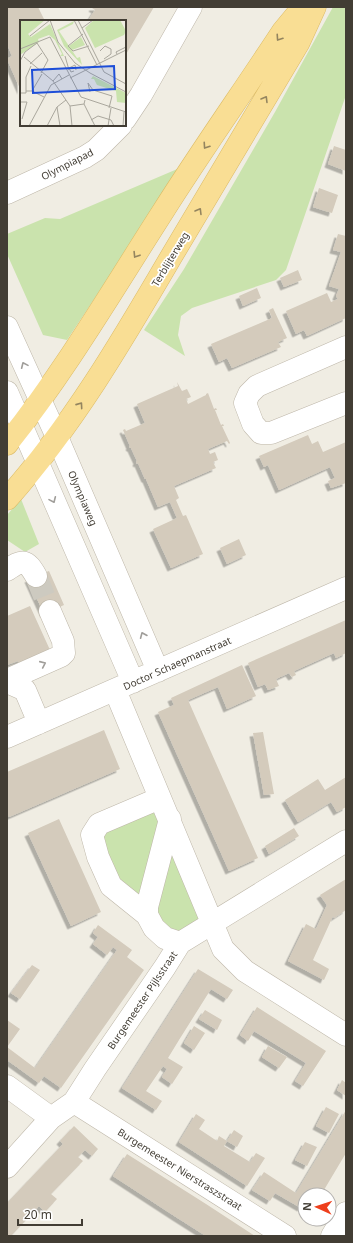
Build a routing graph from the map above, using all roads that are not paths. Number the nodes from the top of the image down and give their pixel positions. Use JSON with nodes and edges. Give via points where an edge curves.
{"nodes":[{"id":1,"x":191,"y":7,"type":"edge"},
{"id":2,"x":303,"y":7,"type":"edge"},
{"id":3,"x":315,"y":7,"type":"edge"},
{"id":4,"x":126,"y":117,"type":"edge"},
{"id":5,"x":120,"y":126,"type":"edge"},
{"id":6,"x":7,"y":194,"type":"edge"},
{"id":7,"x":7,"y":327,"type":"edge"},
{"id":8,"x":346,"y":347,"type":"edge"},
{"id":9,"x":7,"y":392,"type":"edge"},
{"id":10,"x":40,"y":400,"type":"junction"},
{"id":11,"x":346,"y":403,"type":"edge"},
{"id":12,"x":22,"y":425,"type":"junction"},
{"id":13,"x":57,"y":437,"type":"junction"},
{"id":14,"x":7,"y":444,"type":"edge"},
{"id":15,"x":37,"y":464,"type":"junction"},
{"id":16,"x":7,"y":499,"type":"edge"},
{"id":17,"x":7,"y":570,"type":"edge"},
{"id":18,"x":36,"y":576,"type":"tunnel mouth"},
{"id":19,"x":346,"y":588,"type":"edge"},
{"id":20,"x":50,"y":611,"type":"tunnel mouth"},
{"id":21,"x":158,"y":671,"type":"junction"},
{"id":22,"x":7,"y":681,"type":"edge"},
{"id":23,"x":124,"y":686,"type":"junction"},
{"id":24,"x":39,"y":723,"type":"junction"},
{"id":25,"x":7,"y":737,"type":"edge"},
{"id":26,"x":160,"y":798,"type":"junction"},
{"id":27,"x":170,"y":819,"type":"junction"},
{"id":28,"x":346,"y":841,"type":"edge"},
{"id":29,"x":147,"y":914,"type":"junction"},
{"id":30,"x":212,"y":922,"type":"junction"},
{"id":31,"x":180,"y":943,"type":"junction"},
{"id":32,"x":346,"y":1035,"type":"edge"},
{"id":33,"x":7,"y":1086,"type":"edge"},
{"id":34,"x":74,"y":1102,"type":"junction"},
{"id":35,"x":52,"y":1118,"type":"junction"},
{"id":36,"x":7,"y":1167,"type":"edge"},
{"id":37,"x":346,"y":1213,"type":"edge"},
{"id":38,"x":285,"y":1236,"type":"edge"},
{"id":39,"x":332,"y":1236,"type":"edge"}],
"edges":[{"from":1,"to":4,"type":"street"},
{"from":2,"to":10,"type":"main road","one_way":true,"via":[[283,31],[163,211],[82,340]]},
{"from":13,"to":3,"type":"main road","name":"Terblijterweg","one_way":true,"via":[[127,333],[299,42]]},
{"from":5,"to":6,"type":"street","name":"Olympiapad","via":[[85,158]]},
{"from":10,"to":7,"type":"street","name":"Olympiaweg","one_way":true},
{"from":8,"to":11,"type":"street","via":[[257,386],[245,403],[253,424],[261,433],[271,433]]},
{"from":9,"to":12,"type":"street"},
{"from":10,"to":12,"type":"main road"},
{"from":10,"to":13,"type":"street","name":"Olympiaweg"},
{"from":12,"to":14,"type":"main road"},
{"from":12,"to":15,"type":"street"},
{"from":13,"to":15,"type":"main road","name":"Terblijterweg"},
{"from":21,"to":13,"type":"street","name":"Olympiaweg","one_way":true},
{"from":15,"to":16,"type":"main road","name":"Terblijterweg"},
{"from":15,"to":23,"type":"street","one_way":true},
{"from":17,"to":18,"type":"street","via":[[18,562],[25,563]]},
{"from":19,"to":21,"type":"street","name":"Doctor Schaepmanstraat"},
{"from":22,"to":20,"type":"street","one_way":true,"via":[[61,656],[64,652],[63,641]]},
{"from":21,"to":23,"type":"street","name":"Doctor Schaepmanstraat"},
{"from":22,"to":24,"type":"street","via":[[25,690]]},
{"from":23,"to":24,"type":"street","name":"Doctor Schaepmanstraat"},
{"from":23,"to":26,"type":"street"},
{"from":24,"to":25,"type":"street","name":"Doctor Schaepmanstraat"},
{"from":26,"to":27,"type":"street"},
{"from":26,"to":29,"type":"street","via":[[100,824],[92,835],[110,886]]},
{"from":27,"to":29,"type":"street"},
{"from":27,"to":30,"type":"street"},
{"from":28,"to":30,"type":"street","name":"Burgemeester Pijlsstraat"},
{"from":29,"to":31,"type":"street","via":[[154,928],[165,938]]},
{"from":30,"to":31,"type":"street","name":"Burgemeester Pijlsstraat"},
{"from":30,"to":32,"type":"street","via":[[223,949],[245,971]]},
{"from":31,"to":34,"type":"street","name":"Burgemeester Pijlsstraat"},
{"from":33,"to":35,"type":"street"},
{"from":34,"to":35,"type":"street","name":"Burgemeester Pijlsstraat"},
{"from":34,"to":38,"type":"street","name":"Burgemeester Nierstraszstraat"},
{"from":35,"to":36,"type":"street","name":"Burgemeester Pijlsstraat"},
{"from":37,"to":39,"type":"street"}]}
